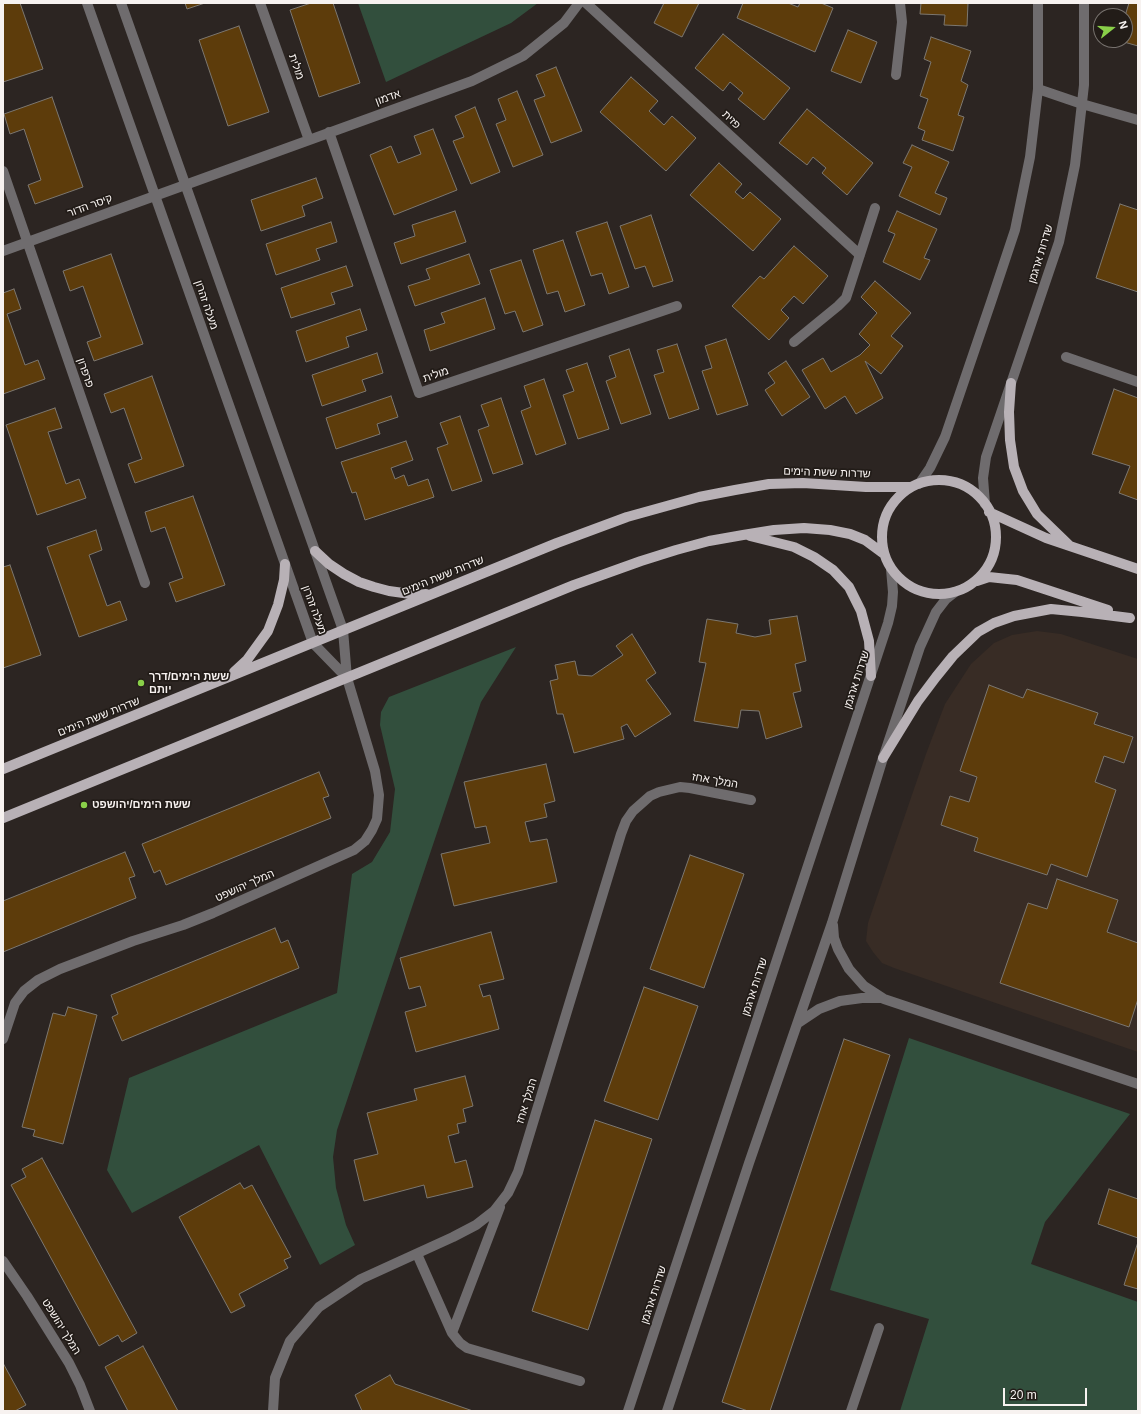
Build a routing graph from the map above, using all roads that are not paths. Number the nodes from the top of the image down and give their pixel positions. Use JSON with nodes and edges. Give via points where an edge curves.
{"nodes":[{"id":1,"x":87,"y":3,"type":"edge"},
{"id":2,"x":122,"y":3,"type":"edge"},
{"id":3,"x":260,"y":3,"type":"edge"},
{"id":4,"x":579,"y":3,"type":"edge"},
{"id":5,"x":586,"y":3,"type":"edge"},
{"id":6,"x":900,"y":3,"type":"edge"},
{"id":7,"x":1038,"y":3,"type":"edge"},
{"id":8,"x":1084,"y":3,"type":"edge"},
{"id":9,"x":896,"y":75,"type":"dead end"},
{"id":10,"x":1038,"y":88,"type":"junction"},
{"id":11,"x":1082,"y":104,"type":"junction"},
{"id":12,"x":1138,"y":120,"type":"edge"},
{"id":13,"x":329,"y":132,"type":"junction"},
{"id":14,"x":309,"y":140,"type":"junction"},
{"id":15,"x":3,"y":171,"type":"edge"},
{"id":16,"x":186,"y":184,"type":"junction"},
{"id":17,"x":155,"y":196,"type":"junction"},
{"id":18,"x":875,"y":208,"type":"dead end"},
{"id":19,"x":28,"y":242,"type":"junction"},
{"id":20,"x":3,"y":251,"type":"edge"},
{"id":21,"x":860,"y":255,"type":"junction"},
{"id":22,"x":677,"y":306,"type":"dead end"},
{"id":23,"x":794,"y":342,"type":"dead end"},
{"id":24,"x":1066,"y":356,"type":"dead end"},
{"id":25,"x":1011,"y":382,"type":"junction"},
{"id":26,"x":1138,"y":382,"type":"edge"},
{"id":27,"x":915,"y":485,"type":"junction"},
{"id":28,"x":987,"y":508,"type":"junction"},
{"id":29,"x":743,"y":534,"type":"junction"},
{"id":30,"x":1070,"y":546,"type":"junction"},
{"id":31,"x":315,"y":551,"type":"junction"},
{"id":32,"x":884,"y":554,"type":"junction"},
{"id":33,"x":285,"y":564,"type":"junction"},
{"id":34,"x":891,"y":569,"type":"junction"},
{"id":35,"x":1138,"y":569,"type":"edge"},
{"id":36,"x":975,"y":582,"type":"junction"},
{"id":37,"x":145,"y":583,"type":"dead end"},
{"id":38,"x":956,"y":592,"type":"junction"},
{"id":39,"x":432,"y":594,"type":"junction"},
{"id":40,"x":1134,"y":619,"type":"edge"},
{"id":41,"x":343,"y":630,"type":"junction"},
{"id":42,"x":313,"y":643,"type":"junction"},
{"id":43,"x":872,"y":676,"type":"junction"},
{"id":44,"x":230,"y":677,"type":"junction"},
{"id":45,"x":347,"y":678,"type":"junction"},
{"id":46,"x":883,"y":758,"type":"junction"},
{"id":47,"x":3,"y":769,"type":"edge"},
{"id":48,"x":751,"y":800,"type":"dead end"},
{"id":49,"x":3,"y":818,"type":"edge"},
{"id":50,"x":832,"y":923,"type":"junction"},
{"id":51,"x":884,"y":998,"type":"junction"},
{"id":52,"x":798,"y":1023,"type":"junction"},
{"id":53,"x":3,"y":1039,"type":"edge"},
{"id":54,"x":1138,"y":1084,"type":"edge"},
{"id":55,"x":502,"y":1202,"type":"junction"},
{"id":56,"x":417,"y":1254,"type":"junction"},
{"id":57,"x":3,"y":1261,"type":"edge"},
{"id":58,"x":879,"y":1328,"type":"dead end"},
{"id":59,"x":452,"y":1333,"type":"junction"},
{"id":60,"x":580,"y":1381,"type":"dead end"},
{"id":61,"x":90,"y":1411,"type":"edge"},
{"id":62,"x":273,"y":1411,"type":"edge"},
{"id":63,"x":628,"y":1411,"type":"edge"},
{"id":64,"x":667,"y":1411,"type":"edge"},
{"id":65,"x":851,"y":1411,"type":"edge"}],
"edges":[{"from":1,"to":17,"type":"street","name":"מעלה זהרון"},
{"from":2,"to":16,"type":"street","name":"מעלה זהרון"},
{"from":3,"to":14,"type":"street","name":"מולית"},
{"from":4,"to":13,"type":"street","name":"אדמון","via":[[564,23],[523,56],[472,80]]},
{"from":5,"to":21,"type":"street","name":"פזית"},
{"from":6,"to":9,"type":"street","via":[[902,22]]},
{"from":7,"to":10,"type":"street"},
{"from":8,"to":11,"type":"street","name":"שדרות ארגמן"},
{"from":10,"to":11,"type":"street"},
{"from":10,"to":27,"type":"street","via":[[1030,157],[1015,230],[945,437],[930,468]]},
{"from":11,"to":12,"type":"street"},
{"from":11,"to":25,"type":"street","name":"שדרות ארגמן","via":[[1075,165],[1059,242]]},
{"from":13,"to":14,"type":"street","name":"אדמון"},
{"from":13,"to":22,"type":"street","name":"מולית","via":[[419,393]]},
{"from":14,"to":16,"type":"street","name":"אדמון"},
{"from":15,"to":19,"type":"street","name":"פרפרון"},
{"from":16,"to":17,"type":"street","name":"קיסר הדור"},
{"from":16,"to":31,"type":"street","name":"מעלה זהרון"},
{"from":17,"to":19,"type":"street","name":"קיסר הדור"},
{"from":17,"to":33,"type":"street","name":"מעלה זהרון"},
{"from":18,"to":21,"type":"street"},
{"from":19,"to":20,"type":"street","name":"קיסר הדור"},
{"from":19,"to":37,"type":"street","name":"פרפרון"},
{"from":21,"to":23,"type":"street","via":[[846,298]]},
{"from":24,"to":26,"type":"street"},
{"from":25,"to":28,"type":"street","name":"שדרות ארגמן","via":[[986,457],[983,478]]},
{"from":25,"to":30,"type":"main road","via":[[1009,412],[1014,467],[1023,492],[1037,514]]},
{"from":27,"to":28,"type":"main road","via":[[933,480],[955,482],[974,492]]},
{"from":27,"to":32,"type":"main road","via":[[894,501],[884,520]]},
{"from":27,"to":39,"type":"main road","name":"שדרות ששת הימים","via":[[866,487],[835,484],[770,484],[699,497],[592,529]]},
{"from":28,"to":30,"type":"main road","via":[[1046,538]]},
{"from":28,"to":36,"type":"main road","via":[[996,532],[996,543],[989,564]]},
{"from":29,"to":32,"type":"main road","via":[[804,528],[841,531],[865,540]]},
{"from":29,"to":43,"type":"main road","via":[[786,545],[814,557],[833,570],[849,587],[861,611],[869,641]]},
{"from":29,"to":45,"type":"main road","via":[[676,550],[608,572]]},
{"from":30,"to":35,"type":"main road"},
{"from":31,"to":39,"type":"main road","via":[[344,574],[374,587],[418,595]]},
{"from":31,"to":41,"type":"street","name":"מעלה זהרון"},
{"from":32,"to":34,"type":"main road"},
{"from":33,"to":42,"type":"street","name":"מעלה זהרון"},
{"from":33,"to":44,"type":"main road","via":[[278,604],[268,631],[247,660]]},
{"from":34,"to":38,"type":"main road","via":[[902,582],[922,592]]},
{"from":34,"to":43,"type":"street","name":"שדרות ארגמן","via":[[891,612]]},
{"from":36,"to":38,"type":"main road"},
{"from":36,"to":40,"type":"main road","via":[[989,577],[1017,580]]},
{"from":38,"to":46,"type":"street","via":[[946,599],[936,612],[923,638]]},
{"from":39,"to":41,"type":"main road","name":"שדרות ששת הימים"},
{"from":40,"to":46,"type":"main road","via":[[1051,609],[1014,616],[994,623],[978,632],[953,656],[918,701]]},
{"from":41,"to":42,"type":"main road","name":"שדרות ששת הימים"},
{"from":41,"to":45,"type":"street","name":"מעלה זהרון"},
{"from":42,"to":44,"type":"main road","name":"שדרות ששת הימים"},
{"from":42,"to":45,"type":"street","name":"מעלה זהרון"},
{"from":43,"to":63,"type":"street","name":"שדרות ארגמן"},
{"from":44,"to":47,"type":"main road","name":"שדרות ששת הימים"},
{"from":45,"to":49,"type":"main road"},
{"from":45,"to":53,"type":"street","name":"המלך יהושפט","via":[[375,771],[379,795],[377,819],[365,841],[354,850],[213,913],[133,941],[38,980],[24,990],[15,1003]]},
{"from":46,"to":50,"type":"street"},
{"from":48,"to":55,"type":"street","name":"המלך אחז","via":[[690,788],[670,789],[650,796],[626,821],[518,1172]]},
{"from":50,"to":51,"type":"street","via":[[838,949],[849,969],[864,986]]},
{"from":50,"to":52,"type":"street"},
{"from":51,"to":52,"type":"street","via":[[840,1001],[818,1009]]},
{"from":51,"to":54,"type":"street"},
{"from":52,"to":64,"type":"street"},
{"from":55,"to":56,"type":"street","name":"המלך אחז","via":[[486,1219]]},
{"from":55,"to":59,"type":"street"},
{"from":56,"to":59,"type":"street"},
{"from":56,"to":62,"type":"street","name":"המלך אחז","via":[[361,1280],[319,1307],[290,1340],[275,1378]]},
{"from":57,"to":61,"type":"street","name":"המלך יהושפט","via":[[69,1363]]},
{"from":58,"to":65,"type":"street"},
{"from":59,"to":60,"type":"street","via":[[467,1348]]}]}
